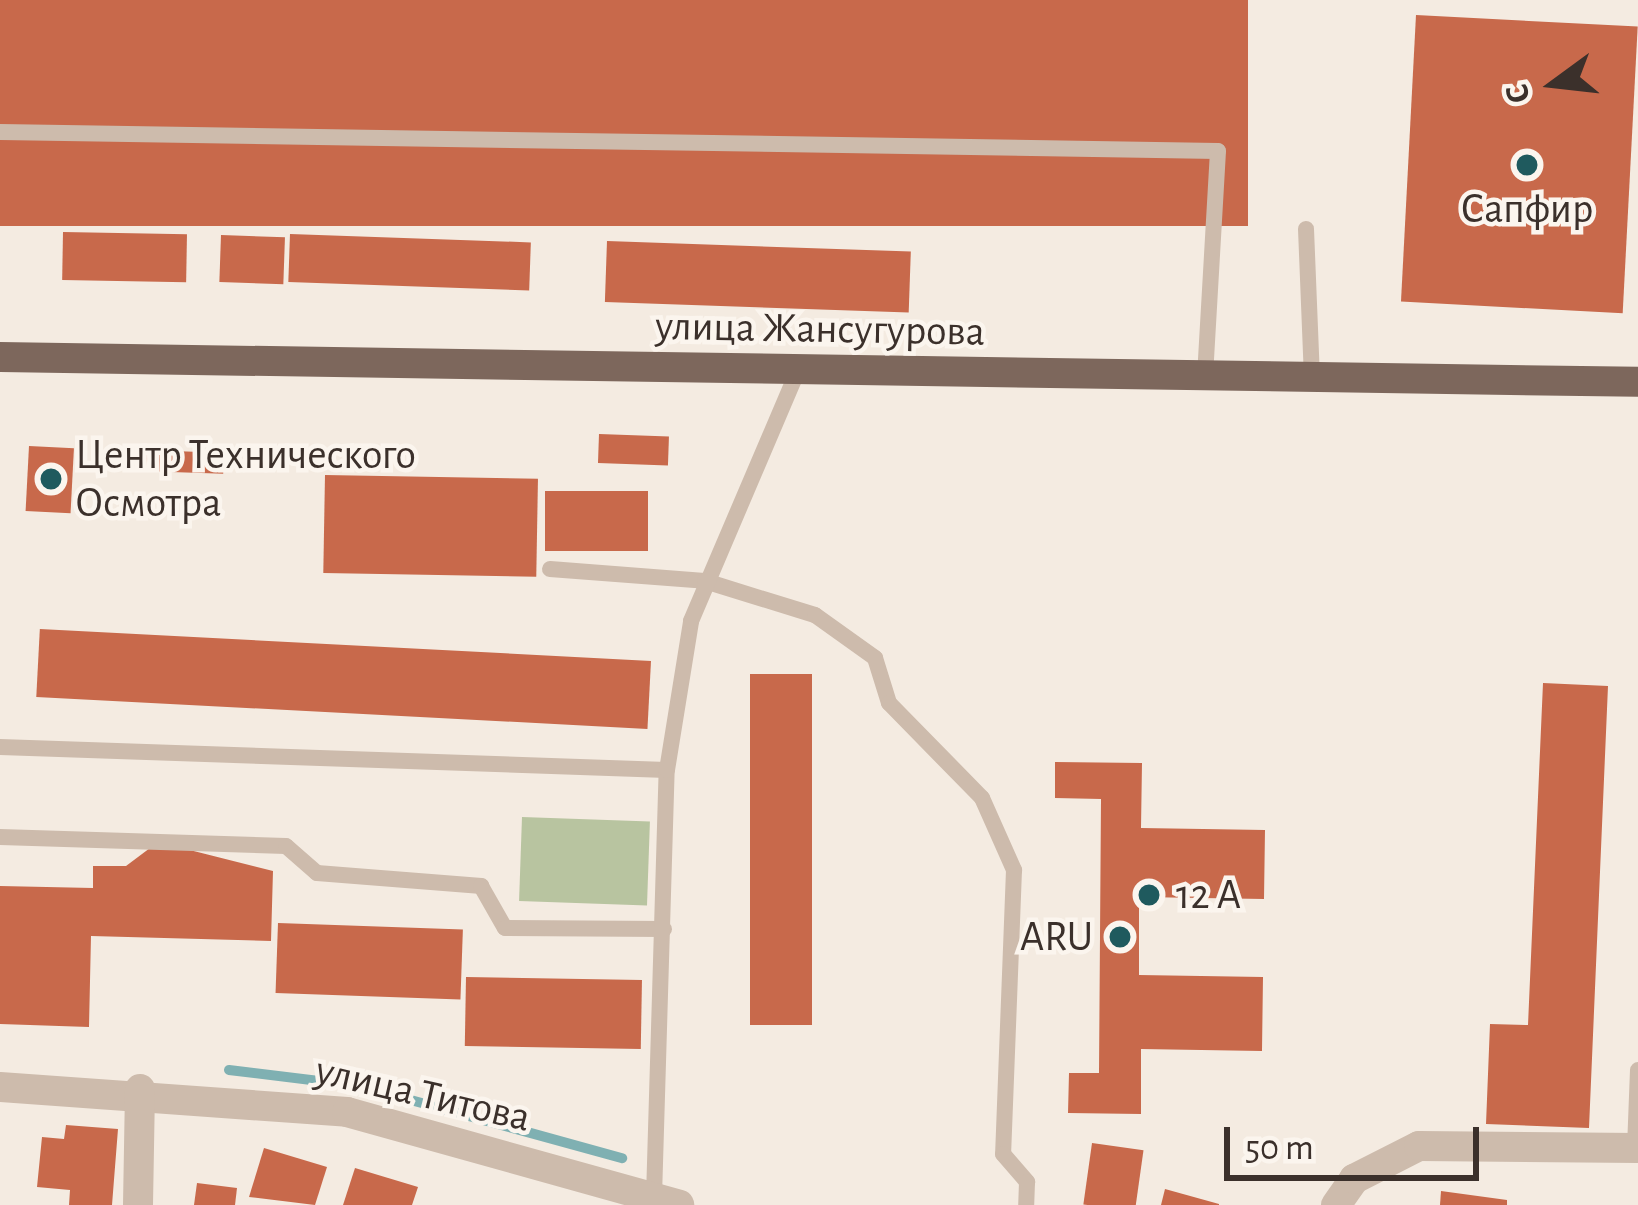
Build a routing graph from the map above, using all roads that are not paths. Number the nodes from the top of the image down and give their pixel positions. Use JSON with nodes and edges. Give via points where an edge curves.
{"nodes":[{"id":1,"x":0,"y":132,"type":"edge"},
{"id":2,"x":1306,"y":229,"type":"dead end"},
{"id":3,"x":0,"y":357,"type":"edge"},
{"id":4,"x":799,"y":370,"type":"junction"},
{"id":5,"x":1205,"y":379,"type":"junction"},
{"id":6,"x":1312,"y":380,"type":"junction"},
{"id":7,"x":1638,"y":382,"type":"edge"},
{"id":8,"x":550,"y":568,"type":"dead end"},
{"id":9,"x":705,"y":581,"type":"junction"},
{"id":10,"x":0,"y":748,"type":"edge"},
{"id":11,"x":667,"y":770,"type":"junction"},
{"id":12,"x":0,"y":837,"type":"edge"},
{"id":13,"x":664,"y":928,"type":"junction"},
{"id":14,"x":1638,"y":1070,"type":"edge"},
{"id":15,"x":0,"y":1087,"type":"edge"},
{"id":16,"x":140,"y":1089,"type":"junction"},
{"id":17,"x":1636,"y":1148,"type":"edge"},
{"id":18,"x":666,"y":1201,"type":"edge"},
{"id":19,"x":138,"y":1205,"type":"edge"},
{"id":20,"x":1026,"y":1205,"type":"edge"},
{"id":21,"x":1336,"y":1205,"type":"edge"}],
"edges":[{"from":1,"to":5,"type":"lane","via":[[1218,151]]},
{"from":2,"to":6,"type":"lane"},
{"from":3,"to":4,"type":"main road","name":"улица Жансугурова"},
{"from":4,"to":5,"type":"main road","name":"улица Жансугурова"},
{"from":4,"to":9,"type":"lane"},
{"from":5,"to":6,"type":"main road","name":"улица Жансугурова"},
{"from":6,"to":7,"type":"main road","name":"улица Жансугурова"},
{"from":8,"to":9,"type":"lane"},
{"from":9,"to":11,"type":"lane"},
{"from":9,"to":20,"type":"lane","via":[[848,635],[875,658],[889,703],[982,799],[1015,870],[1003,1154],[1027,1182]]},
{"from":10,"to":11,"type":"lane"},
{"from":11,"to":13,"type":"lane"},
{"from":12,"to":13,"type":"lane","via":[[286,846],[317,873],[481,886],[506,928]]},
{"from":13,"to":18,"type":"lane"},
{"from":14,"to":17,"type":"lane"},
{"from":15,"to":16,"type":"street","name":"улица Титова"},
{"from":16,"to":18,"type":"street","name":"улица Титова","via":[[347,1112]]},
{"from":16,"to":19,"type":"street"},
{"from":17,"to":21,"type":"street","via":[[1419,1146],[1354,1179]]}]}
